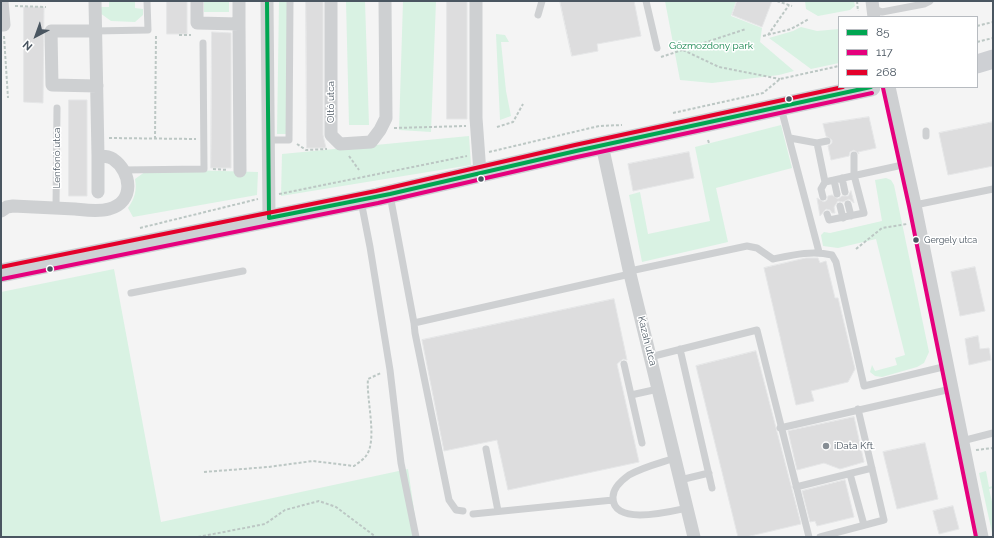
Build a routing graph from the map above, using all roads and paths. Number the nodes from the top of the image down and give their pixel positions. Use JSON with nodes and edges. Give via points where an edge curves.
{"nodes":[{"id":1,"x":95,"y":1,"type":"edge"},
{"id":2,"x":147,"y":1,"type":"edge"},
{"id":3,"x":197,"y":1,"type":"edge"},
{"id":4,"x":239,"y":1,"type":"edge"},
{"id":5,"x":267,"y":1,"type":"edge"},
{"id":6,"x":290,"y":1,"type":"edge"},
{"id":7,"x":331,"y":1,"type":"edge"},
{"id":8,"x":385,"y":1,"type":"edge"},
{"id":9,"x":476,"y":1,"type":"edge"},
{"id":10,"x":542,"y":1,"type":"edge"},
{"id":11,"x":646,"y":1,"type":"edge"},
{"id":12,"x":777,"y":1,"type":"edge"},
{"id":13,"x":857,"y":1,"type":"edge"},
{"id":14,"x":930,"y":1,"type":"edge"},
{"id":15,"x":2,"y":4,"type":"edge"},
{"id":16,"x":46,"y":7,"type":"dead end"},
{"id":17,"x":873,"y":9,"type":"edge"},
{"id":18,"x":858,"y":11,"type":"dead end"},
{"id":19,"x":538,"y":15,"type":"dead end"},
{"id":20,"x":809,"y":19,"type":"dead end"},
{"id":21,"x":993,"y":22,"type":"edge"},
{"id":22,"x":239,"y":24,"type":"junction"},
{"id":23,"x":2,"y":25,"type":"edge"},
{"id":24,"x":978,"y":26,"type":"edge"},
{"id":25,"x":746,"y":30,"type":"dead end"},
{"id":26,"x":95,"y":31,"type":"junction"},
{"id":27,"x":156,"y":33,"type":"dead end"},
{"id":28,"x":179,"y":35,"type":"dead end"},
{"id":29,"x":191,"y":35,"type":"dead end"},
{"id":30,"x":768,"y":35,"type":"junction"},
{"id":31,"x":762,"y":36,"type":"dead end"},
{"id":32,"x":993,"y":38,"type":"edge"},
{"id":33,"x":978,"y":42,"type":"edge"},
{"id":34,"x":203,"y":43,"type":"dead end"},
{"id":35,"x":656,"y":48,"type":"dead end"},
{"id":36,"x":683,"y":50,"type":"junction"},
{"id":37,"x":659,"y":58,"type":"dead end"},
{"id":38,"x":993,"y":59,"type":"edge"},
{"id":39,"x":978,"y":64,"type":"edge"},
{"id":40,"x":838,"y":66,"type":"edge"},
{"id":41,"x":780,"y":79,"type":"junction"},
{"id":42,"x":97,"y":86,"type":"junction"},
{"id":43,"x":867,"y":88,"type":"edge"},
{"id":44,"x":889,"y":88,"type":"edge"},
{"id":45,"x":8,"y":98,"type":"dead end"},
{"id":46,"x":523,"y":104,"type":"dead end"},
{"id":47,"x":57,"y":108,"type":"dead end"},
{"id":48,"x":781,"y":108,"type":"junction"},
{"id":49,"x":667,"y":115,"type":"dead end"},
{"id":50,"x":623,"y":125,"type":"dead end"},
{"id":51,"x":477,"y":126,"type":"junction"},
{"id":52,"x":496,"y":126,"type":"dead end"},
{"id":53,"x":381,"y":128,"type":"junction"},
{"id":54,"x":97,"y":137,"type":"junction"},
{"id":55,"x":790,"y":138,"type":"junction"},
{"id":56,"x":155,"y":139,"type":"junction"},
{"id":57,"x":204,"y":139,"type":"junction"},
{"id":58,"x":268,"y":140,"type":"junction"},
{"id":59,"x":289,"y":140,"type":"junction"},
{"id":60,"x":708,"y":140,"type":"dead end"},
{"id":61,"x":827,"y":141,"type":"dead end"},
{"id":62,"x":709,"y":143,"type":"dead end"},
{"id":63,"x":817,"y":143,"type":"junction"},
{"id":64,"x":340,"y":144,"type":"junction"},
{"id":65,"x":602,"y":145,"type":"junction"},
{"id":66,"x":479,"y":154,"type":"junction"},
{"id":67,"x":854,"y":155,"type":"dead end"},
{"id":68,"x":98,"y":156,"type":"junction"},
{"id":69,"x":907,"y":164,"type":"junction"},
{"id":70,"x":204,"y":169,"type":"junction"},
{"id":71,"x":123,"y":170,"type":"junction"},
{"id":72,"x":359,"y":170,"type":"dead end"},
{"id":73,"x":240,"y":171,"type":"joint"},
{"id":74,"x":480,"y":173,"type":"junction"},
{"id":75,"x":854,"y":175,"type":"junction"},
{"id":76,"x":842,"y":178,"type":"junction"},
{"id":77,"x":834,"y":180,"type":"junction"},
{"id":78,"x":825,"y":182,"type":"junction"},
{"id":79,"x":993,"y":188,"type":"edge"},
{"id":80,"x":98,"y":192,"type":"dead end"},
{"id":81,"x":846,"y":192,"type":"dead end"},
{"id":82,"x":390,"y":194,"type":"junction"},
{"id":83,"x":837,"y":194,"type":"dead end"},
{"id":84,"x":269,"y":196,"type":"junction"},
{"id":85,"x":823,"y":197,"type":"dead end"},
{"id":86,"x":361,"y":200,"type":"junction"},
{"id":87,"x":848,"y":204,"type":"dead end"},
{"id":88,"x":915,"y":205,"type":"junction"},
{"id":89,"x":840,"y":206,"type":"dead end"},
{"id":90,"x":56,"y":208,"type":"junction"},
{"id":91,"x":1,"y":211,"type":"edge"},
{"id":92,"x":827,"y":214,"type":"dead end"},
{"id":93,"x":851,"y":216,"type":"junction"},
{"id":94,"x":269,"y":218,"type":"junction"},
{"id":95,"x":843,"y":218,"type":"junction"},
{"id":96,"x":908,"y":224,"type":"dead end"},
{"id":97,"x":134,"y":230,"type":"dead end"},
{"id":98,"x":856,"y":249,"type":"dead end"},
{"id":99,"x":819,"y":252,"type":"junction"},
{"id":100,"x":243,"y":271,"type":"dead end"},
{"id":101,"x":630,"y":272,"type":"junction"},
{"id":102,"x":1,"y":273,"type":"edge"},
{"id":103,"x":131,"y":293,"type":"dead end"},
{"id":104,"x":414,"y":323,"type":"junction"},
{"id":105,"x":680,"y":349,"type":"junction"},
{"id":106,"x":650,"y":357,"type":"junction"},
{"id":107,"x":624,"y":364,"type":"dead end"},
{"id":108,"x":947,"y":366,"type":"junction"},
{"id":109,"x":390,"y":370,"type":"junction"},
{"id":110,"x":658,"y":389,"type":"junction"},
{"id":111,"x":951,"y":389,"type":"junction"},
{"id":112,"x":632,"y":395,"type":"junction"},
{"id":113,"x":858,"y":409,"type":"junction"},
{"id":114,"x":780,"y":428,"type":"junction"},
{"id":115,"x":993,"y":433,"type":"edge"},
{"id":116,"x":962,"y":441,"type":"junction"},
{"id":117,"x":642,"y":443,"type":"dead end"},
{"id":118,"x":993,"y":448,"type":"edge"},
{"id":119,"x":486,"y":449,"type":"dead end"},
{"id":120,"x":973,"y":450,"type":"dead end"},
{"id":121,"x":675,"y":458,"type":"junction"},
{"id":122,"x":872,"y":468,"type":"junction"},
{"id":123,"x":204,"y":472,"type":"dead end"},
{"id":124,"x":709,"y":474,"type":"junction"},
{"id":125,"x":850,"y":474,"type":"junction"},
{"id":126,"x":680,"y":480,"type":"junction"},
{"id":127,"x":796,"y":487,"type":"junction"},
{"id":128,"x":712,"y":488,"type":"dead end"},
{"id":129,"x":613,"y":500,"type":"junction"},
{"id":130,"x":687,"y":508,"type":"junction"},
{"id":131,"x":463,"y":511,"type":"dead end"},
{"id":132,"x":498,"y":511,"type":"junction"},
{"id":133,"x":473,"y":514,"type":"dead end"},
{"id":134,"x":864,"y":525,"type":"junction"},
{"id":135,"x":198,"y":537,"type":"edge"},
{"id":136,"x":376,"y":537,"type":"edge"},
{"id":137,"x":416,"y":537,"type":"edge"},
{"id":138,"x":694,"y":537,"type":"edge"},
{"id":139,"x":809,"y":537,"type":"edge"},
{"id":140,"x":820,"y":537,"type":"edge"},
{"id":141,"x":982,"y":537,"type":"edge"}],
"edges":[{"from":1,"to":26,"type":"street"},
{"from":2,"to":26,"type":"lane","via":[[148,30]]},
{"from":3,"to":22,"type":"street","via":[[197,23]]},
{"from":4,"to":22,"type":"street"},
{"from":5,"to":58,"type":"street"},
{"from":6,"to":59,"type":"lane"},
{"from":7,"to":64,"type":"street","name":"Oltó utca","via":[[331,135]]},
{"from":8,"to":53,"type":"street","via":[[386,118]]},
{"from":9,"to":51,"type":"street"},
{"from":10,"to":19,"type":"lane"},
{"from":11,"to":35,"type":"lane"},
{"from":12,"to":30,"type":"path","via":[[791,6]]},
{"from":13,"to":18,"type":"path"},
{"from":14,"to":17,"type":"lane","via":[[882,12]]},
{"from":15,"to":16,"type":"path"},
{"from":15,"to":23,"type":"street"},
{"from":20,"to":30,"type":"path","via":[[791,29]]},
{"from":21,"to":24,"type":"path"},
{"from":22,"to":73,"type":"street"},
{"from":23,"to":45,"type":"path"},
{"from":25,"to":36,"type":"path"},
{"from":26,"to":42,"type":"street"},
{"from":26,"to":42,"type":"street","via":[[51,31],[52,85]]},
{"from":27,"to":56,"type":"path"},
{"from":28,"to":29,"type":"path"},
{"from":30,"to":31,"type":"path"},
{"from":32,"to":33,"type":"path"},
{"from":34,"to":57,"type":"lane"},
{"from":36,"to":37,"type":"path"},
{"from":36,"to":41,"type":"path","via":[[719,67]]},
{"from":38,"to":39,"type":"street"},
{"from":40,"to":41,"type":"path"},
{"from":41,"to":49,"type":"path","via":[[763,93]]},
{"from":42,"to":54,"type":"street"},
{"from":43,"to":48,"type":"street"},
{"from":44,"to":69,"type":"street"},
{"from":46,"to":52,"type":"path","via":[[513,122]]},
{"from":47,"to":90,"type":"lane","name":"Lenfonó utca"},
{"from":48,"to":55,"type":"lane"},
{"from":48,"to":65,"type":"street"},
{"from":50,"to":66,"type":"path","via":[[599,126]]},
{"from":51,"to":53,"type":"path"},
{"from":51,"to":66,"type":"street"},
{"from":53,"to":64,"type":"street","via":[[370,142]]},
{"from":54,"to":56,"type":"path"},
{"from":54,"to":68,"type":"street"},
{"from":55,"to":63,"type":"lane"},
{"from":55,"to":99,"type":"lane"},
{"from":56,"to":57,"type":"path"},
{"from":57,"to":70,"type":"lane"},
{"from":58,"to":59,"type":"lane"},
{"from":58,"to":84,"type":"street"},
{"from":59,"to":64,"type":"path","via":[[306,150],[328,149]]},
{"from":60,"to":62,"type":"path"},
{"from":61,"to":63,"type":"lane"},
{"from":63,"to":78,"type":"lane"},
{"from":64,"to":72,"type":"path"},
{"from":65,"to":74,"type":"street"},
{"from":65,"to":101,"type":"street","name":"Kazah utca"},
{"from":66,"to":74,"type":"street"},
{"from":66,"to":84,"type":"path"},
{"from":67,"to":75,"type":"lane"},
{"from":68,"to":71,"type":"street","via":[[111,158]]},
{"from":68,"to":80,"type":"street"},
{"from":69,"to":75,"type":"lane"},
{"from":69,"to":88,"type":"street"},
{"from":70,"to":71,"type":"lane"},
{"from":70,"to":73,"type":"path"},
{"from":71,"to":90,"type":"street","via":[[129,183],[128,192],[118,205],[100,210]]},
{"from":74,"to":82,"type":"street"},
{"from":75,"to":76,"type":"lane"},
{"from":75,"to":93,"type":"lane","via":[[864,213]]},
{"from":76,"to":77,"type":"lane"},
{"from":76,"to":81,"type":"lane"},
{"from":77,"to":78,"type":"lane"},
{"from":77,"to":83,"type":"lane"},
{"from":78,"to":85,"type":"lane","via":[[821,189]]},
{"from":79,"to":88,"type":"lane"},
{"from":82,"to":86,"type":"street"},
{"from":82,"to":104,"type":"lane"},
{"from":84,"to":94,"type":"street"},
{"from":84,"to":97,"type":"path"},
{"from":86,"to":94,"type":"street"},
{"from":86,"to":109,"type":"lane"},
{"from":87,"to":93,"type":"lane"},
{"from":88,"to":108,"type":"street"},
{"from":89,"to":95,"type":"lane"},
{"from":90,"to":91,"type":"street","via":[[13,206]]},
{"from":92,"to":95,"type":"lane","via":[[829,220]]},
{"from":93,"to":95,"type":"lane"},
{"from":94,"to":102,"type":"street"},
{"from":96,"to":98,"type":"path","via":[[882,228]]},
{"from":99,"to":101,"type":"lane","via":[[773,259],[757,248],[747,246]]},
{"from":99,"to":108,"type":"lane","via":[[832,255],[836,262],[864,386]]},
{"from":100,"to":103,"type":"lane"},
{"from":101,"to":104,"type":"lane"},
{"from":101,"to":106,"type":"street","name":"Kazah utca"},
{"from":104,"to":131,"type":"lane","via":[[449,500],[456,510]]},
{"from":105,"to":106,"type":"lane"},
{"from":105,"to":114,"type":"lane","via":[[757,330]]},
{"from":105,"to":124,"type":"lane"},
{"from":106,"to":110,"type":"street","name":"Kazah utca"},
{"from":107,"to":112,"type":"lane"},
{"from":108,"to":111,"type":"street"},
{"from":109,"to":123,"type":"path","via":[[368,379],[372,434],[367,456],[354,466],[313,461]]},
{"from":109,"to":137,"type":"lane","via":[[401,463]]},
{"from":110,"to":112,"type":"lane"},
{"from":110,"to":121,"type":"street","name":"Kazah utca"},
{"from":111,"to":113,"type":"lane"},
{"from":111,"to":116,"type":"street"},
{"from":112,"to":117,"type":"lane"},
{"from":113,"to":114,"type":"lane"},
{"from":113,"to":122,"type":"lane"},
{"from":114,"to":127,"type":"lane"},
{"from":115,"to":116,"type":"lane"},
{"from":116,"to":141,"type":"street"},
{"from":118,"to":120,"type":"path"},
{"from":119,"to":132,"type":"lane"},
{"from":121,"to":126,"type":"street","name":"Kazah utca"},
{"from":121,"to":129,"type":"lane","via":[[628,476],[614,491]]},
{"from":122,"to":125,"type":"lane"},
{"from":122,"to":134,"type":"lane","via":[[884,520]]},
{"from":124,"to":126,"type":"lane"},
{"from":124,"to":128,"type":"lane"},
{"from":125,"to":127,"type":"lane"},
{"from":125,"to":134,"type":"lane"},
{"from":126,"to":130,"type":"street","name":"Kazah utca"},
{"from":127,"to":139,"type":"lane"},
{"from":129,"to":130,"type":"lane","via":[[624,512],[640,516]]},
{"from":129,"to":132,"type":"lane"},
{"from":130,"to":138,"type":"street","name":"Kazah utca"},
{"from":132,"to":133,"type":"lane"},
{"from":134,"to":140,"type":"lane"},
{"from":135,"to":136,"type":"path","via":[[265,524],[285,510],[319,501],[336,507]]}]}
